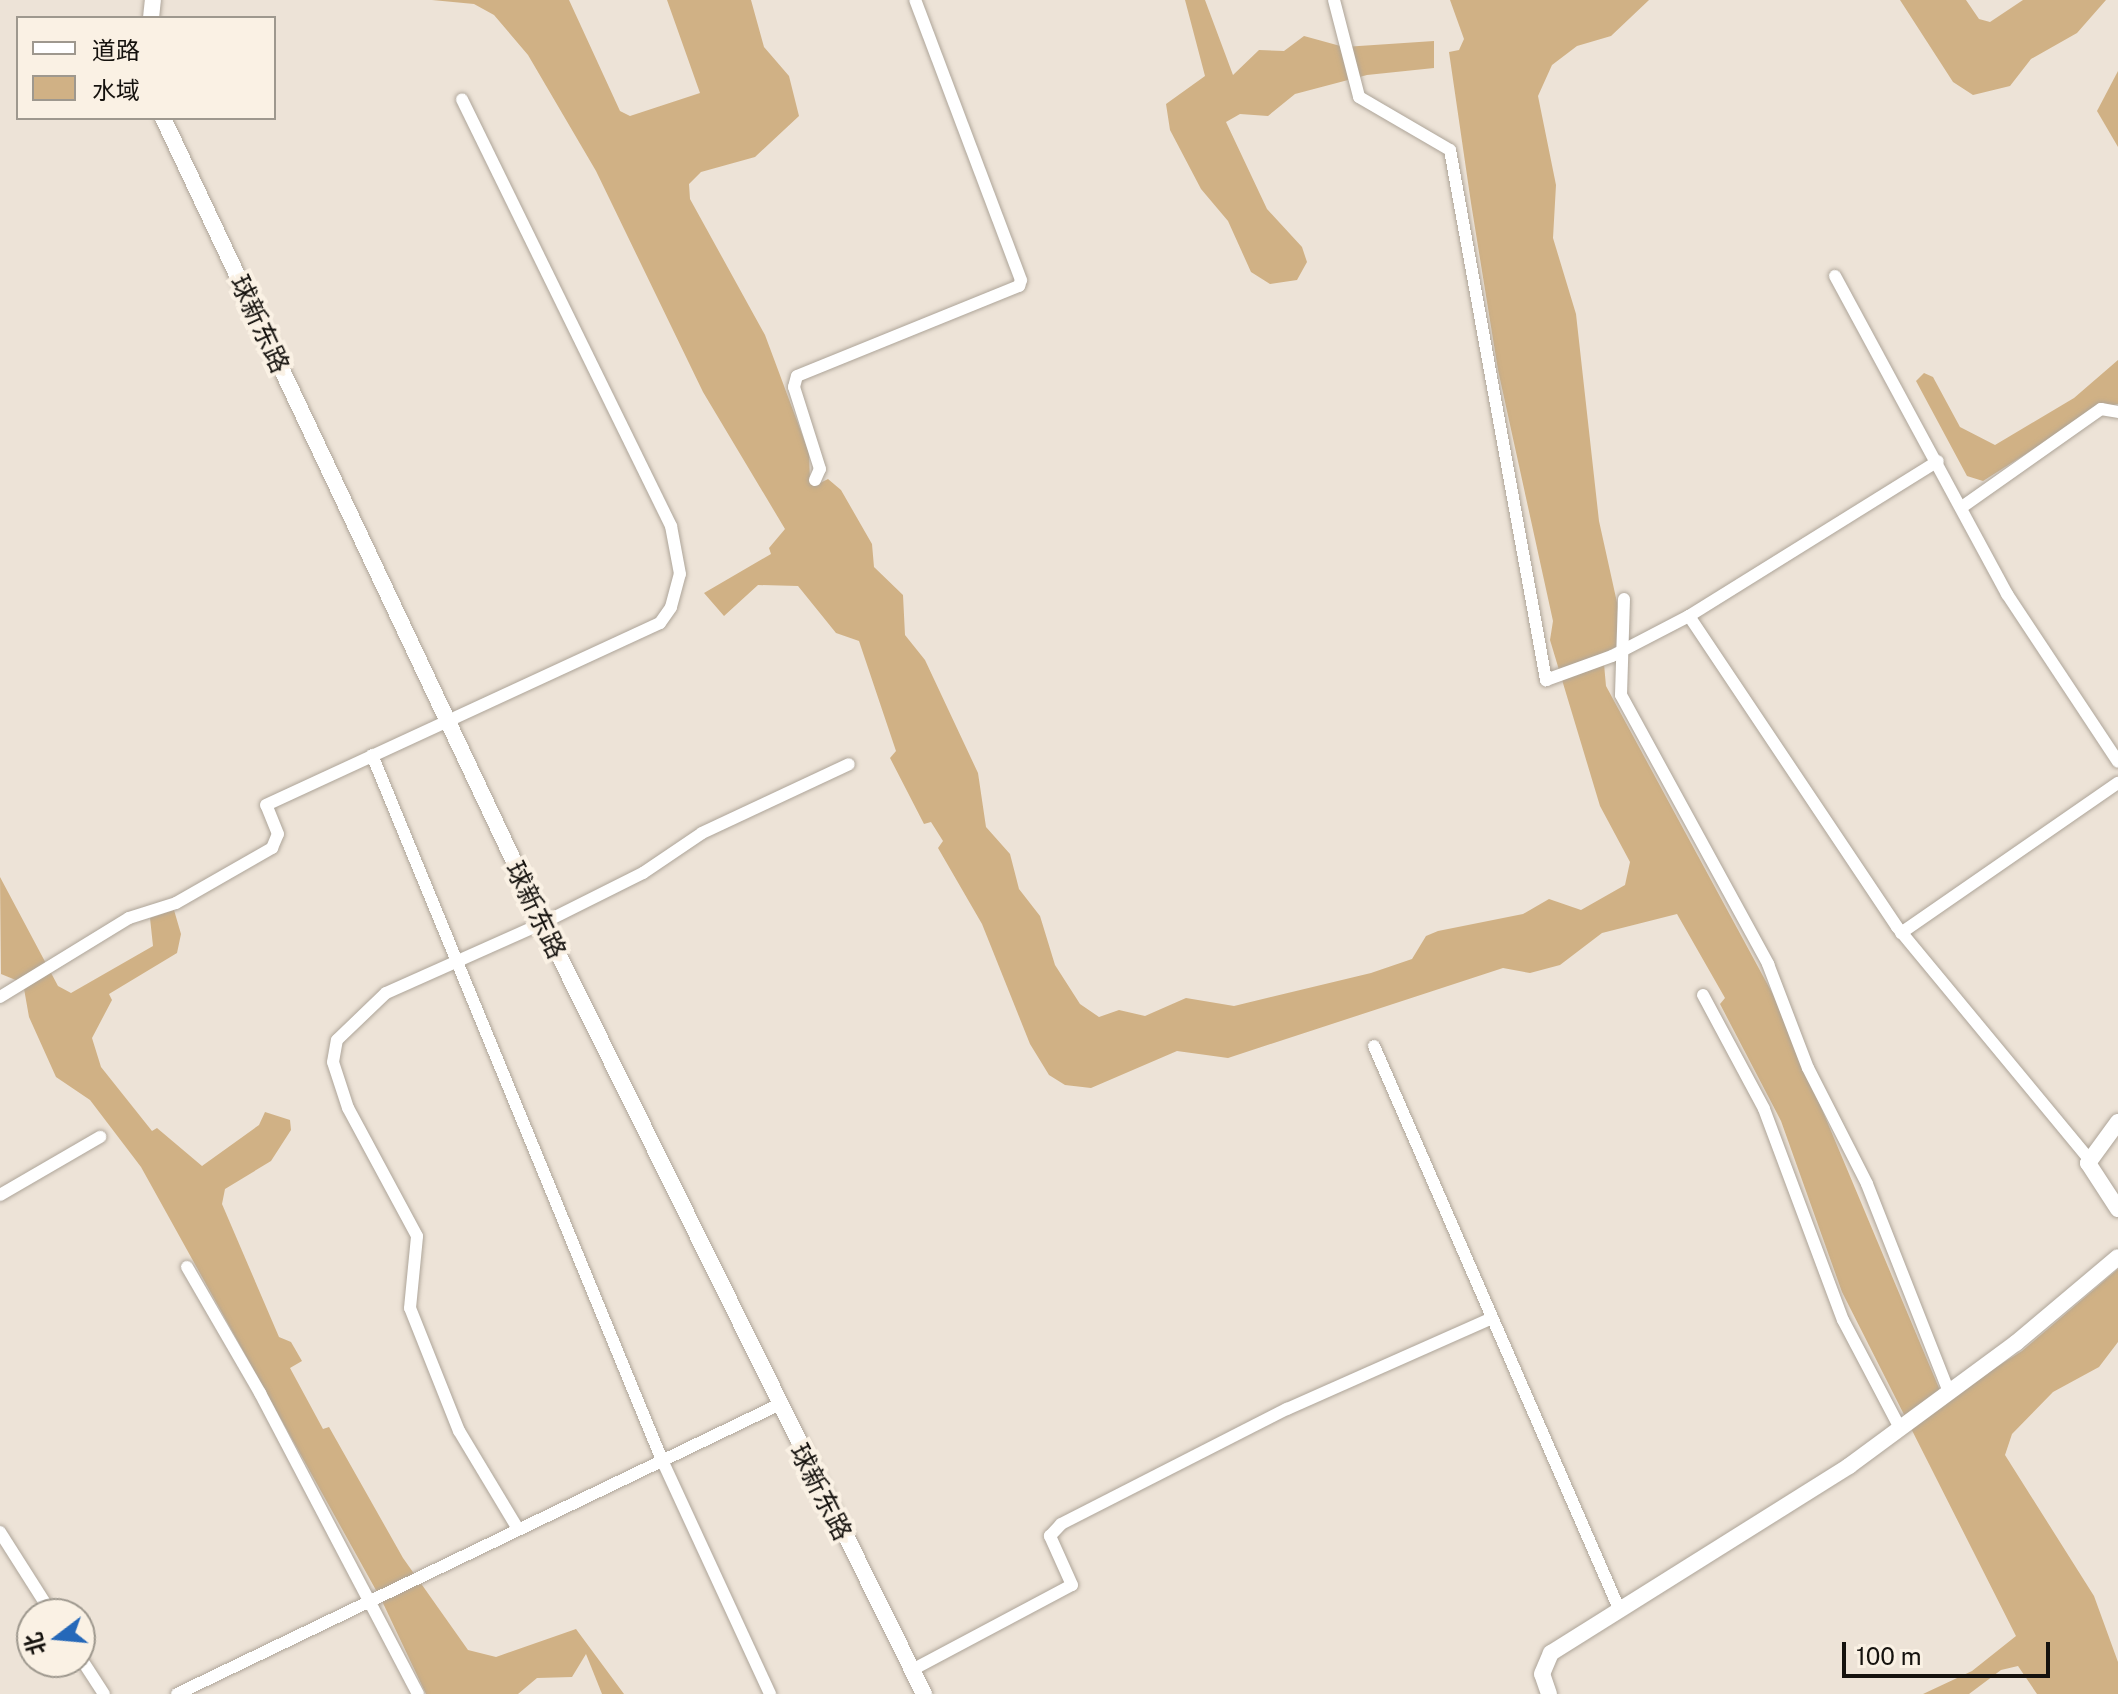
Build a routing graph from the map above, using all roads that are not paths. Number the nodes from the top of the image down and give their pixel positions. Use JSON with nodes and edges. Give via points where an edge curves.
{"nodes":[{"id":1,"x":915,"y":0,"type":"edge"},
{"id":2,"x":1334,"y":0,"type":"edge"},
{"id":3,"x":462,"y":99,"type":"dead end"},
{"id":4,"x":164,"y":120,"type":"edge"},
{"id":5,"x":1835,"y":276,"type":"dead end"},
{"id":6,"x":2118,"y":412,"type":"edge"},
{"id":7,"x":1938,"y":461,"type":"junction"},
{"id":8,"x":815,"y":480,"type":"dead end"},
{"id":9,"x":1962,"y":507,"type":"junction"},
{"id":10,"x":1624,"y":599,"type":"dead end"},
{"id":11,"x":1689,"y":616,"type":"junction"},
{"id":12,"x":1626,"y":649,"type":"junction"},
{"id":13,"x":445,"y":721,"type":"junction"},
{"id":14,"x":372,"y":755,"type":"junction"},
{"id":15,"x":2118,"y":762,"type":"edge"},
{"id":16,"x":849,"y":764,"type":"dead end"},
{"id":17,"x":2118,"y":783,"type":"edge"},
{"id":18,"x":543,"y":923,"type":"junction"},
{"id":19,"x":1901,"y":933,"type":"junction"},
{"id":20,"x":459,"y":958,"type":"junction"},
{"id":21,"x":1703,"y":995,"type":"dead end"},
{"id":22,"x":0,"y":997,"type":"edge"},
{"id":23,"x":1374,"y":1046,"type":"dead end"},
{"id":24,"x":2118,"y":1122,"type":"edge"},
{"id":25,"x":100,"y":1137,"type":"dead end"},
{"id":26,"x":2089,"y":1159,"type":"junction"},
{"id":27,"x":0,"y":1195,"type":"edge"},
{"id":28,"x":2118,"y":1209,"type":"edge"},
{"id":29,"x":2118,"y":1257,"type":"edge"},
{"id":30,"x":187,"y":1267,"type":"dead end"},
{"id":31,"x":1492,"y":1318,"type":"junction"},
{"id":32,"x":1946,"y":1394,"type":"junction"},
{"id":33,"x":778,"y":1405,"type":"junction"},
{"id":34,"x":1901,"y":1427,"type":"junction"},
{"id":35,"x":662,"y":1460,"type":"junction"},
{"id":36,"x":518,"y":1529,"type":"junction"},
{"id":37,"x":0,"y":1532,"type":"edge"},
{"id":38,"x":42,"y":1598,"type":"edge"},
{"id":39,"x":373,"y":1598,"type":"junction"},
{"id":40,"x":1620,"y":1611,"type":"junction"},
{"id":41,"x":912,"y":1670,"type":"junction"},
{"id":42,"x":177,"y":1694,"type":"edge"},
{"id":43,"x":418,"y":1694,"type":"edge"},
{"id":44,"x":770,"y":1694,"type":"edge"},
{"id":45,"x":924,"y":1694,"type":"edge"},
{"id":46,"x":1549,"y":1694,"type":"edge"}],
"edges":[{"from":1,"to":8,"type":"street","via":[[1021,280],[1019,286],[797,376],[794,387],[820,469]]},
{"from":2,"to":12,"type":"street","via":[[1351,79],[1371,108],[1450,150],[1546,680]]},
{"from":3,"to":13,"type":"street","via":[[671,526],[680,574],[660,623]]},
{"from":4,"to":13,"type":"street","name":"球新东路"},
{"from":5,"to":7,"type":"street"},
{"from":6,"to":9,"type":"street","via":[[2101,409]]},
{"from":7,"to":9,"type":"street"},
{"from":7,"to":11,"type":"street"},
{"from":9,"to":15,"type":"street","via":[[2042,654]]},
{"from":10,"to":12,"type":"street"},
{"from":11,"to":12,"type":"street"},
{"from":11,"to":19,"type":"street"},
{"from":12,"to":32,"type":"street","via":[[1617,672],[1621,695],[1768,964],[1808,1068],[1870,1192]]},
{"from":13,"to":14,"type":"street"},
{"from":13,"to":18,"type":"street","name":"球新东路"},
{"from":14,"to":20,"type":"street"},
{"from":14,"to":22,"type":"street","via":[[266,805],[278,834],[272,848],[187,897],[129,918]]},
{"from":16,"to":18,"type":"street","via":[[702,833],[643,873]]},
{"from":17,"to":19,"type":"street","via":[[1980,884]]},
{"from":18,"to":20,"type":"street"},
{"from":18,"to":33,"type":"street","name":"球新东路"},
{"from":19,"to":26,"type":"street"},
{"from":20,"to":35,"type":"street"},
{"from":20,"to":36,"type":"street","via":[[373,1002],[343,1030],[333,1062],[348,1108],[417,1236],[410,1308],[459,1431]]},
{"from":21,"to":34,"type":"street","via":[[1764,1109],[1843,1320]]},
{"from":23,"to":31,"type":"street"},
{"from":24,"to":26,"type":"street"},
{"from":25,"to":27,"type":"street"},
{"from":26,"to":28,"type":"street"},
{"from":29,"to":32,"type":"street"},
{"from":30,"to":39,"type":"street"},
{"from":31,"to":40,"type":"street"},
{"from":31,"to":41,"type":"street","via":[[1287,1409],[1061,1524],[1050,1536],[1072,1585]]},
{"from":32,"to":34,"type":"street"},
{"from":33,"to":35,"type":"street"},
{"from":33,"to":41,"type":"street","name":"球新东路"},
{"from":34,"to":40,"type":"street","via":[[1785,1509]]},
{"from":35,"to":36,"type":"street"},
{"from":35,"to":44,"type":"street"},
{"from":36,"to":39,"type":"street"},
{"from":37,"to":38,"type":"street"},
{"from":39,"to":42,"type":"street"},
{"from":39,"to":43,"type":"street"},
{"from":40,"to":46,"type":"street","via":[[1547,1657],[1542,1674]]},
{"from":41,"to":45,"type":"street","name":"球新东路"}]}
